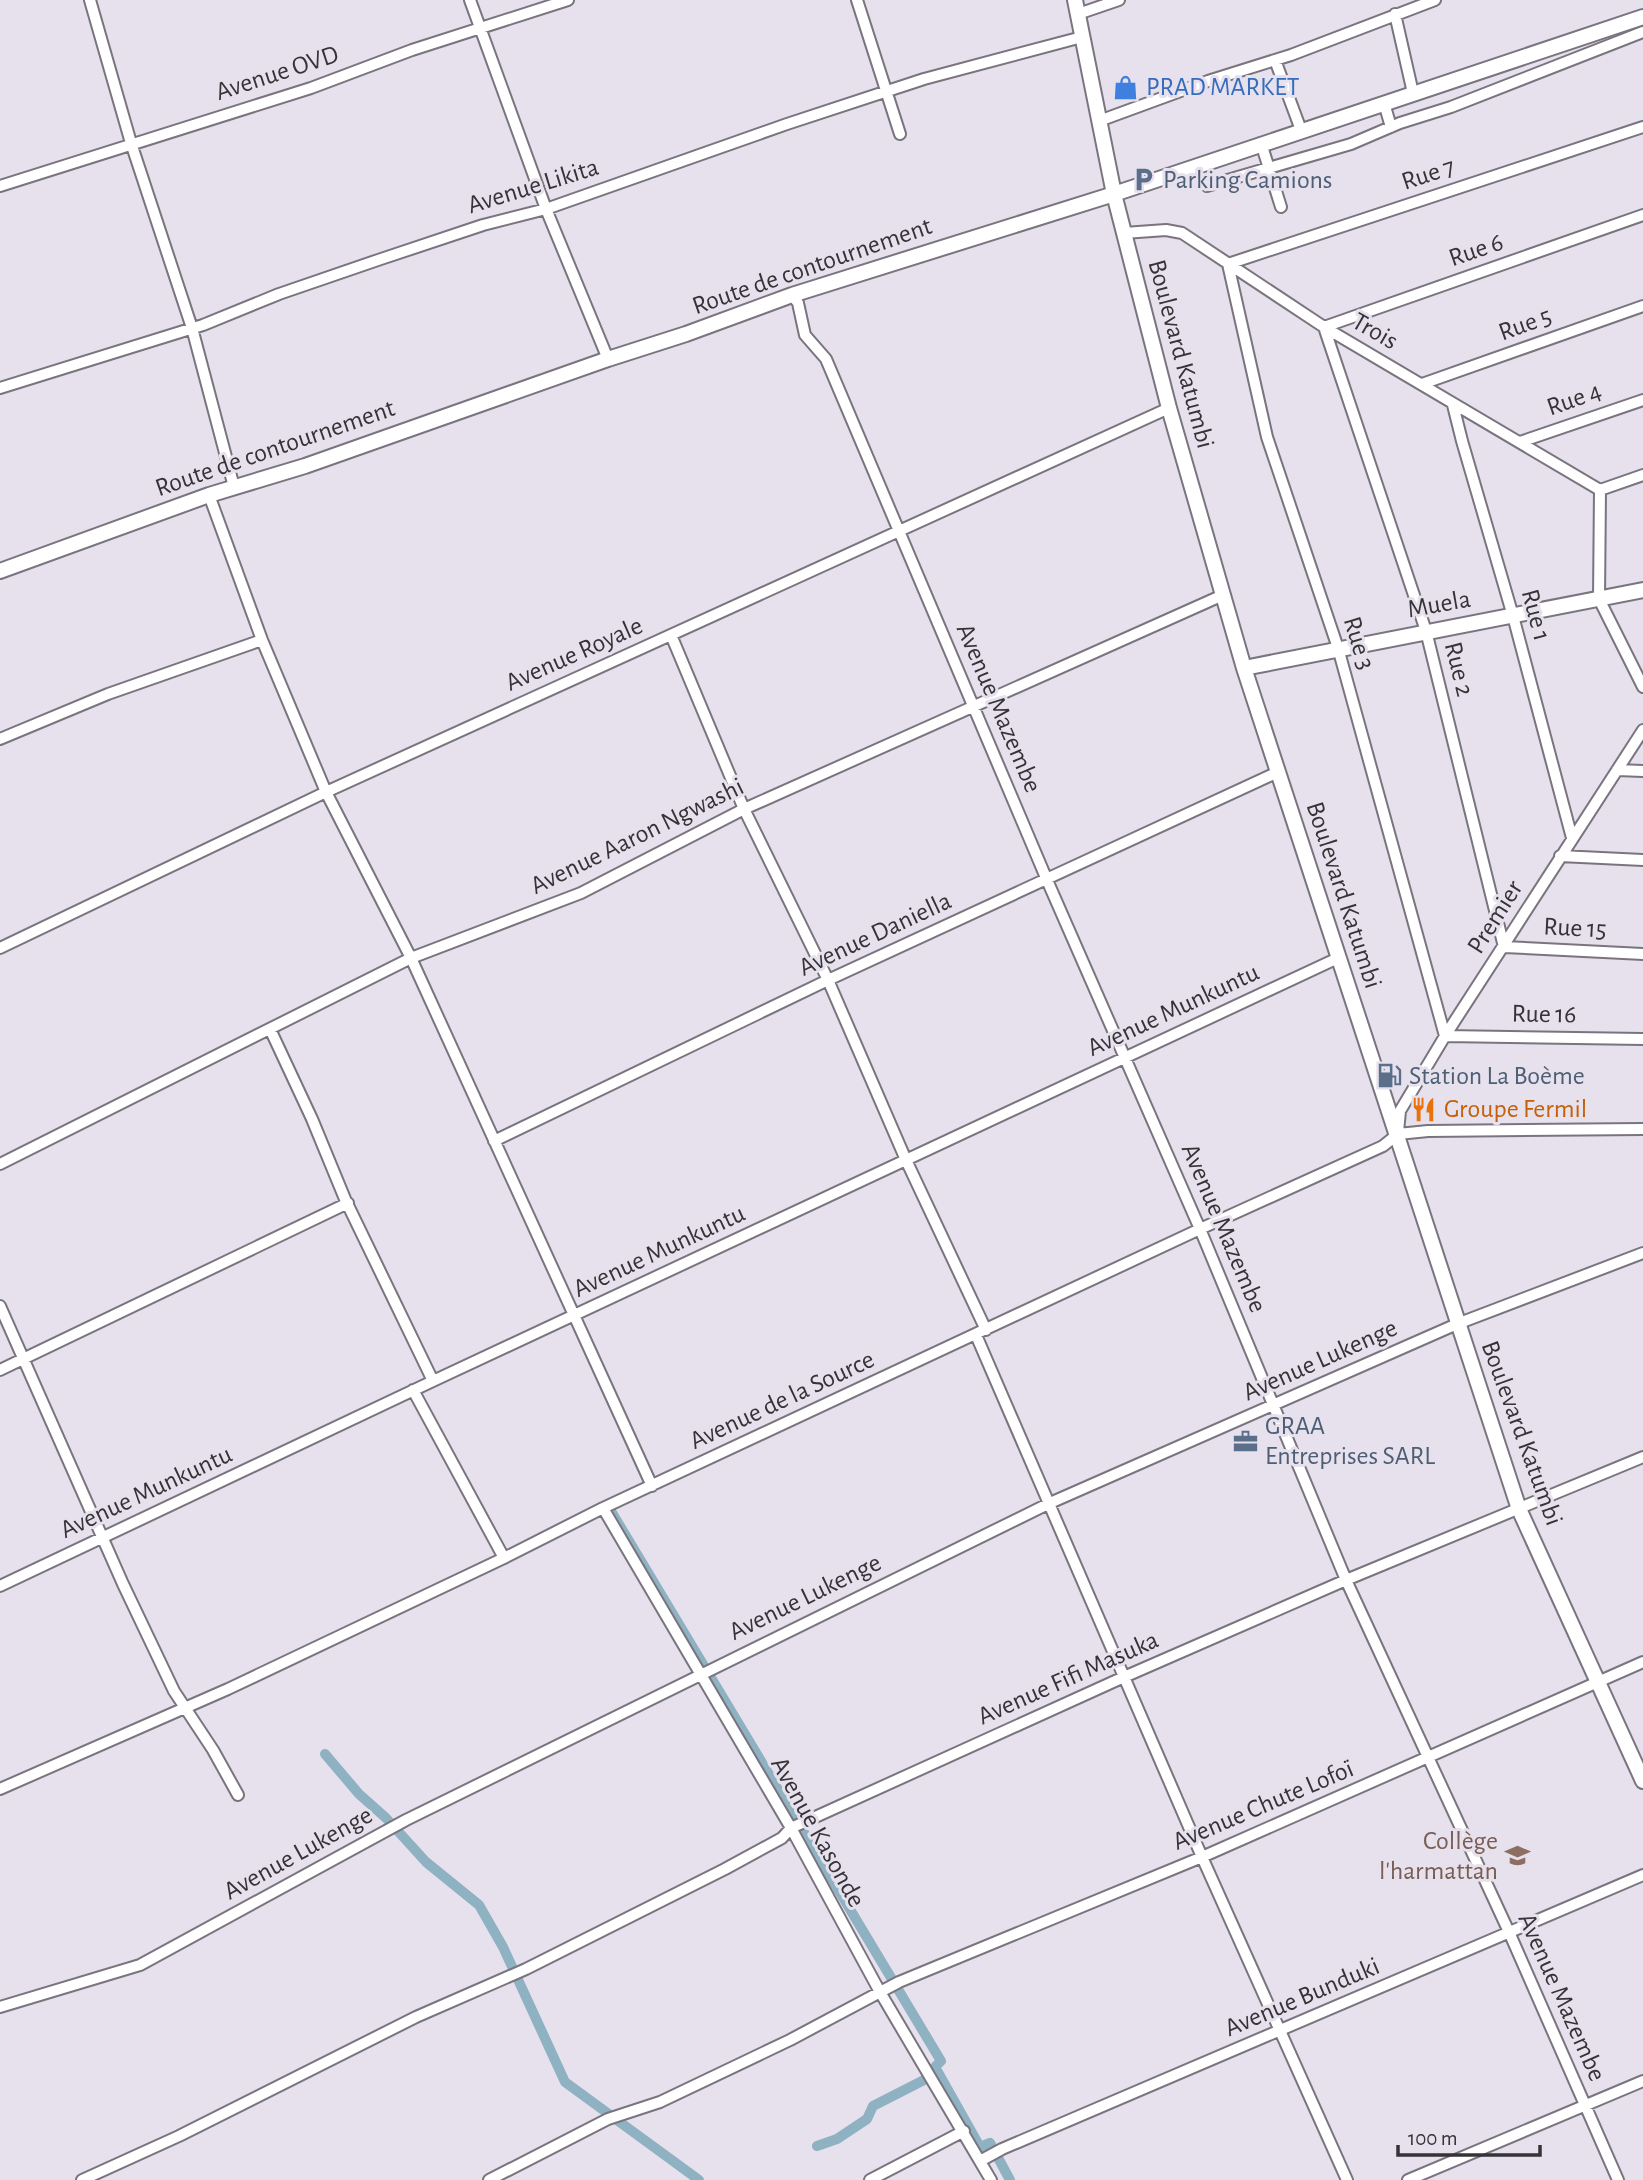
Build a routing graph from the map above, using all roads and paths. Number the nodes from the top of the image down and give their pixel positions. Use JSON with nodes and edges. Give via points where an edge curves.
{"nodes":[{"id":1,"x":90,"y":0,"type":"edge"},
{"id":2,"x":470,"y":0,"type":"edge"},
{"id":3,"x":568,"y":0,"type":"edge"},
{"id":4,"x":857,"y":0,"type":"edge"},
{"id":5,"x":1119,"y":0,"type":"edge"},
{"id":6,"x":1435,"y":0,"type":"edge"},
{"id":7,"x":1076,"y":7,"type":"edge"},
{"id":8,"x":1395,"y":15,"type":"junction"},
{"id":9,"x":1643,"y":17,"type":"edge"},
{"id":10,"x":481,"y":29,"type":"junction"},
{"id":11,"x":1643,"y":32,"type":"edge"},
{"id":12,"x":1082,"y":37,"type":"junction"},
{"id":13,"x":1275,"y":60,"type":"junction"},
{"id":14,"x":886,"y":92,"type":"junction"},
{"id":15,"x":1413,"y":93,"type":"junction"},
{"id":16,"x":1384,"y":103,"type":"junction"},
{"id":17,"x":1099,"y":121,"type":"junction"},
{"id":18,"x":1391,"y":127,"type":"junction"},
{"id":19,"x":1643,"y":127,"type":"edge"},
{"id":20,"x":1301,"y":130,"type":"junction"},
{"id":21,"x":900,"y":134,"type":"dead end"},
{"id":22,"x":1261,"y":143,"type":"junction"},
{"id":23,"x":131,"y":144,"type":"junction"},
{"id":24,"x":1268,"y":169,"type":"junction"},
{"id":25,"x":0,"y":186,"type":"edge"},
{"id":26,"x":1207,"y":186,"type":"dead end"},
{"id":27,"x":1114,"y":194,"type":"junction"},
{"id":28,"x":1281,"y":207,"type":"dead end"},
{"id":29,"x":546,"y":209,"type":"junction"},
{"id":30,"x":1643,"y":215,"type":"edge"},
{"id":31,"x":1124,"y":233,"type":"junction"},
{"id":32,"x":1228,"y":264,"type":"junction"},
{"id":33,"x":792,"y":295,"type":"junction"},
{"id":34,"x":1643,"y":306,"type":"edge"},
{"id":35,"x":1324,"y":327,"type":"junction"},
{"id":36,"x":191,"y":328,"type":"junction"},
{"id":37,"x":608,"y":359,"type":"junction"},
{"id":38,"x":1422,"y":384,"type":"junction"},
{"id":39,"x":0,"y":388,"type":"edge"},
{"id":40,"x":1643,"y":400,"type":"edge"},
{"id":41,"x":1453,"y":405,"type":"junction"},
{"id":42,"x":1169,"y":408,"type":"junction"},
{"id":43,"x":1520,"y":442,"type":"junction"},
{"id":44,"x":1643,"y":475,"type":"edge"},
{"id":45,"x":234,"y":487,"type":"junction"},
{"id":46,"x":1600,"y":490,"type":"junction"},
{"id":47,"x":209,"y":495,"type":"junction"},
{"id":48,"x":898,"y":530,"type":"junction"},
{"id":49,"x":0,"y":570,"type":"edge"},
{"id":50,"x":1643,"y":590,"type":"edge"},
{"id":51,"x":1223,"y":596,"type":"junction"},
{"id":52,"x":1599,"y":598,"type":"junction"},
{"id":53,"x":1513,"y":615,"type":"junction"},
{"id":54,"x":1426,"y":631,"type":"junction"},
{"id":55,"x":671,"y":635,"type":"junction"},
{"id":56,"x":262,"y":640,"type":"junction"},
{"id":57,"x":1338,"y":648,"type":"junction"},
{"id":58,"x":1244,"y":668,"type":"junction"},
{"id":59,"x":1643,"y":687,"type":"edge"},
{"id":60,"x":973,"y":706,"type":"junction"},
{"id":61,"x":1643,"y":730,"type":"edge"},
{"id":62,"x":0,"y":739,"type":"edge"},
{"id":63,"x":1617,"y":770,"type":"junction"},
{"id":64,"x":1643,"y":771,"type":"edge"},
{"id":65,"x":1278,"y":772,"type":"junction"},
{"id":66,"x":326,"y":792,"type":"junction"},
{"id":67,"x":744,"y":809,"type":"junction"},
{"id":68,"x":1572,"y":838,"type":"junction"},
{"id":69,"x":1560,"y":856,"type":"junction"},
{"id":70,"x":1643,"y":860,"type":"edge"},
{"id":71,"x":1047,"y":880,"type":"junction"},
{"id":72,"x":1504,"y":947,"type":"junction"},
{"id":73,"x":0,"y":948,"type":"edge"},
{"id":74,"x":1643,"y":954,"type":"edge"},
{"id":75,"x":411,"y":958,"type":"junction"},
{"id":76,"x":1339,"y":958,"type":"junction"},
{"id":77,"x":828,"y":980,"type":"junction"},
{"id":78,"x":270,"y":1029,"type":"junction"},
{"id":79,"x":1445,"y":1036,"type":"junction"},
{"id":80,"x":1643,"y":1038,"type":"edge"},
{"id":81,"x":1126,"y":1056,"type":"junction"},
{"id":82,"x":1643,"y":1129,"type":"edge"},
{"id":83,"x":1398,"y":1134,"type":"junction"},
{"id":84,"x":494,"y":1141,"type":"junction"},
{"id":85,"x":906,"y":1160,"type":"junction"},
{"id":86,"x":0,"y":1164,"type":"edge"},
{"id":87,"x":348,"y":1203,"type":"junction"},
{"id":88,"x":1200,"y":1229,"type":"junction"},
{"id":89,"x":1643,"y":1253,"type":"edge"},
{"id":90,"x":0,"y":1306,"type":"edge"},
{"id":91,"x":574,"y":1316,"type":"junction"},
{"id":92,"x":1457,"y":1324,"type":"junction"},
{"id":93,"x":981,"y":1332,"type":"junction"},
{"id":94,"x":23,"y":1359,"type":"junction"},
{"id":95,"x":0,"y":1370,"type":"edge"},
{"id":96,"x":433,"y":1381,"type":"junction"},
{"id":97,"x":413,"y":1390,"type":"junction"},
{"id":98,"x":1274,"y":1406,"type":"junction"},
{"id":99,"x":1643,"y":1457,"type":"edge"},
{"id":100,"x":652,"y":1486,"type":"junction"},
{"id":101,"x":1050,"y":1503,"type":"junction"},
{"id":102,"x":603,"y":1508,"type":"junction"},
{"id":103,"x":1519,"y":1509,"type":"junction"},
{"id":104,"x":102,"y":1538,"type":"junction"},
{"id":105,"x":504,"y":1558,"type":"junction"},
{"id":106,"x":1346,"y":1580,"type":"junction"},
{"id":107,"x":0,"y":1586,"type":"edge"},
{"id":108,"x":1643,"y":1662,"type":"edge"},
{"id":109,"x":699,"y":1673,"type":"junction"},
{"id":110,"x":1124,"y":1677,"type":"junction"},
{"id":111,"x":1597,"y":1681,"type":"junction"},
{"id":112,"x":185,"y":1708,"type":"junction"},
{"id":113,"x":1428,"y":1758,"type":"junction"},
{"id":114,"x":1643,"y":1781,"type":"edge"},
{"id":115,"x":0,"y":1788,"type":"edge"},
{"id":116,"x":239,"y":1795,"type":"dead end"},
{"id":117,"x":791,"y":1828,"type":"junction"},
{"id":118,"x":1202,"y":1857,"type":"junction"},
{"id":119,"x":1643,"y":1875,"type":"edge"},
{"id":120,"x":1508,"y":1932,"type":"junction"},
{"id":121,"x":883,"y":1990,"type":"junction"},
{"id":122,"x":0,"y":2007,"type":"edge"},
{"id":123,"x":1281,"y":2031,"type":"junction"},
{"id":124,"x":1643,"y":2081,"type":"edge"},
{"id":125,"x":1584,"y":2105,"type":"junction"},
{"id":126,"x":964,"y":2131,"type":"junction"},
{"id":127,"x":984,"y":2159,"type":"junction"},
{"id":128,"x":82,"y":2180,"type":"edge"},
{"id":129,"x":489,"y":2180,"type":"edge"},
{"id":130,"x":870,"y":2180,"type":"edge"},
{"id":131,"x":991,"y":2180,"type":"edge"},
{"id":132,"x":1347,"y":2180,"type":"edge"},
{"id":133,"x":1408,"y":2180,"type":"edge"},
{"id":134,"x":1618,"y":2180,"type":"edge"}],
"edges":[{"from":1,"to":23,"type":"street"},
{"from":2,"to":10,"type":"street"},
{"from":3,"to":10,"type":"street","name":"Avenue OVD"},
{"from":4,"to":14,"type":"street"},
{"from":5,"to":7,"type":"street"},
{"from":6,"to":8,"type":"street"},
{"from":7,"to":12,"type":"street","name":"Boulevard Katumbi"},
{"from":8,"to":13,"type":"street"},
{"from":8,"to":15,"type":"street"},
{"from":9,"to":15,"type":"street","name":"Route de contournement"},
{"from":10,"to":23,"type":"street","name":"Avenue OVD"},
{"from":10,"to":29,"type":"street"},
{"from":11,"to":18,"type":"street"},
{"from":12,"to":14,"type":"street","name":"Avenue Likita"},
{"from":12,"to":17,"type":"street","name":"Boulevard Katumbi"},
{"from":13,"to":17,"type":"street"},
{"from":13,"to":20,"type":"street"},
{"from":14,"to":21,"type":"street"},
{"from":14,"to":29,"type":"street","name":"Avenue Likita"},
{"from":15,"to":16,"type":"street","name":"Route de contournement"},
{"from":16,"to":18,"type":"street"},
{"from":16,"to":20,"type":"street","name":"Route de contournement"},
{"from":17,"to":27,"type":"street","name":"Boulevard Katumbi"},
{"from":18,"to":24,"type":"street"},
{"from":19,"to":32,"type":"street","name":"Rue 7"},
{"from":20,"to":22,"type":"street","name":"Route de contournement"},
{"from":22,"to":24,"type":"street"},
{"from":22,"to":27,"type":"street","name":"Route de contournement"},
{"from":23,"to":25,"type":"street","name":"Avenue OVD"},
{"from":23,"to":36,"type":"street"},
{"from":24,"to":26,"type":"street"},
{"from":24,"to":28,"type":"street"},
{"from":27,"to":31,"type":"street","name":"Boulevard Katumbi"},
{"from":27,"to":33,"type":"street","name":"Route de contournement"},
{"from":29,"to":36,"type":"street","name":"Avenue Likita","via":[[394,254]]},
{"from":29,"to":37,"type":"street"},
{"from":30,"to":35,"type":"street","name":"Rue 6"},
{"from":31,"to":32,"type":"street","name":"Trois","via":[[1182,233]]},
{"from":31,"to":42,"type":"street","name":"Boulevard Katumbi"},
{"from":32,"to":35,"type":"street","name":"Trois"},
{"from":32,"to":57,"type":"street","name":"Rue 3","via":[[1267,437]]},
{"from":33,"to":37,"type":"street","name":"Route de contournement"},
{"from":33,"to":48,"type":"street","name":"Avenue Mazembe","via":[[805,335],[826,359]]},
{"from":34,"to":38,"type":"street","name":"Rue 5"},
{"from":35,"to":38,"type":"street","name":"Trois"},
{"from":35,"to":54,"type":"street","name":"Rue 2"},
{"from":36,"to":39,"type":"street","name":"Avenue Likita"},
{"from":36,"to":45,"type":"street"},
{"from":37,"to":45,"type":"street","name":"Route de contournement"},
{"from":38,"to":41,"type":"street","name":"Trois"},
{"from":40,"to":43,"type":"street","name":"Rue 4"},
{"from":41,"to":43,"type":"street","name":"Trois"},
{"from":41,"to":53,"type":"street","name":"Rue 1"},
{"from":42,"to":48,"type":"street","name":"Avenue Royale"},
{"from":42,"to":51,"type":"street","name":"Boulevard Katumbi"},
{"from":43,"to":46,"type":"street","name":"Trois"},
{"from":44,"to":46,"type":"street"},
{"from":45,"to":47,"type":"street","name":"Route de contournement"},
{"from":46,"to":52,"type":"street"},
{"from":47,"to":49,"type":"street","name":"Route de contournement"},
{"from":47,"to":56,"type":"street"},
{"from":48,"to":55,"type":"street","name":"Avenue Royale"},
{"from":48,"to":60,"type":"street","name":"Avenue Mazembe"},
{"from":50,"to":52,"type":"street","name":"Muela"},
{"from":51,"to":58,"type":"street","name":"Boulevard Katumbi"},
{"from":51,"to":60,"type":"street","name":"Avenue Aaron Ngwashi"},
{"from":52,"to":53,"type":"street","name":"Muela"},
{"from":52,"to":59,"type":"street"},
{"from":53,"to":54,"type":"street","name":"Muela"},
{"from":53,"to":68,"type":"street","name":"Rue 1"},
{"from":54,"to":57,"type":"street","name":"Muela"},
{"from":54,"to":72,"type":"street","name":"Rue 2"},
{"from":55,"to":66,"type":"street","name":"Avenue Royale"},
{"from":55,"to":67,"type":"street"},
{"from":56,"to":62,"type":"street","via":[[108,694]]},
{"from":56,"to":66,"type":"street"},
{"from":57,"to":58,"type":"street","name":"Muela"},
{"from":57,"to":79,"type":"street","name":"Rue 3"},
{"from":58,"to":65,"type":"street","name":"Boulevard Katumbi"},
{"from":60,"to":67,"type":"street","name":"Avenue Aaron Ngwashi"},
{"from":60,"to":71,"type":"street","name":"Avenue Mazembe"},
{"from":61,"to":63,"type":"street","name":"Premier"},
{"from":63,"to":64,"type":"street"},
{"from":63,"to":68,"type":"street","name":"Premier"},
{"from":65,"to":71,"type":"street","name":"Avenue Daniella"},
{"from":65,"to":76,"type":"street","name":"Boulevard Katumbi"},
{"from":66,"to":73,"type":"street","name":"Avenue Royale"},
{"from":66,"to":75,"type":"street"},
{"from":67,"to":75,"type":"street","name":"Avenue Aaron Ngwashi","via":[[581,893]]},
{"from":67,"to":77,"type":"street"},
{"from":68,"to":69,"type":"street","name":"Premier"},
{"from":69,"to":70,"type":"street"},
{"from":69,"to":72,"type":"street","name":"Premier"},
{"from":71,"to":77,"type":"street","name":"Avenue Daniella"},
{"from":71,"to":81,"type":"street","name":"Avenue Mazembe"},
{"from":72,"to":74,"type":"street","name":"Rue 15"},
{"from":72,"to":79,"type":"street","name":"Premier"},
{"from":75,"to":78,"type":"street","name":"Avenue Aaron Ngwashi"},
{"from":75,"to":84,"type":"street"},
{"from":76,"to":81,"type":"street","name":"Avenue Munkuntu"},
{"from":76,"to":83,"type":"street","name":"Boulevard Katumbi"},
{"from":77,"to":84,"type":"street","name":"Avenue Daniella"},
{"from":77,"to":85,"type":"street"},
{"from":78,"to":86,"type":"street","name":"Avenue Aaron Ngwashi"},
{"from":78,"to":87,"type":"street"},
{"from":79,"to":80,"type":"street","name":"Rue 16"},
{"from":79,"to":83,"type":"street","name":"Premier","via":[[1400,1111]]},
{"from":81,"to":85,"type":"street","name":"Avenue Munkuntu"},
{"from":81,"to":88,"type":"street","name":"Avenue Mazembe"},
{"from":82,"to":83,"type":"street"},
{"from":83,"to":88,"type":"street","name":"Avenue de la Source","via":[[1383,1146]]},
{"from":83,"to":92,"type":"street","name":"Boulevard Katumbi"},
{"from":84,"to":91,"type":"street"},
{"from":85,"to":91,"type":"street","name":"Avenue Munkuntu"},
{"from":85,"to":93,"type":"street"},
{"from":87,"to":94,"type":"street"},
{"from":87,"to":96,"type":"street"},
{"from":88,"to":93,"type":"street","name":"Avenue de la Source"},
{"from":88,"to":98,"type":"street","name":"Avenue Mazembe"},
{"from":89,"to":92,"type":"street","name":"Avenue Lukenge"},
{"from":90,"to":94,"type":"street"},
{"from":91,"to":96,"type":"street","name":"Avenue Munkuntu"},
{"from":91,"to":100,"type":"street"},
{"from":92,"to":98,"type":"street","name":"Avenue Lukenge"},
{"from":92,"to":103,"type":"street","name":"Boulevard Katumbi"},
{"from":93,"to":100,"type":"street","name":"Avenue de la Source"},
{"from":93,"to":101,"type":"street"},
{"from":94,"to":95,"type":"street"},
{"from":94,"to":104,"type":"street"},
{"from":96,"to":97,"type":"street","name":"Avenue Munkuntu"},
{"from":97,"to":104,"type":"street","name":"Avenue Munkuntu"},
{"from":97,"to":105,"type":"street"},
{"from":98,"to":101,"type":"street","name":"Avenue Lukenge"},
{"from":98,"to":106,"type":"street","name":"Avenue Mazembe"},
{"from":99,"to":103,"type":"street","name":"Avenue Fifi Masuka"},
{"from":100,"to":102,"type":"street","name":"Avenue de la Source"},
{"from":101,"to":109,"type":"street","name":"Avenue Lukenge"},
{"from":101,"to":110,"type":"street"},
{"from":102,"to":105,"type":"street","name":"Avenue de la Source"},
{"from":102,"to":109,"type":"street","name":"Avenue Kasonde"},
{"from":103,"to":106,"type":"street","name":"Avenue Fifi Masuka"},
{"from":103,"to":111,"type":"street","name":"Boulevard Katumbi"},
{"from":104,"to":107,"type":"street","name":"Avenue Munkuntu"},
{"from":104,"to":112,"type":"street"},
{"from":105,"to":112,"type":"street","name":"Avenue de la Source"},
{"from":106,"to":110,"type":"street","name":"Avenue Fifi Masuka"},
{"from":106,"to":113,"type":"street","name":"Avenue Mazembe"},
{"from":108,"to":111,"type":"street","name":"Avenue Chute Lofoï"},
{"from":109,"to":117,"type":"street","name":"Avenue Kasonde"},
{"from":109,"to":122,"type":"street","name":"Avenue Lukenge","via":[[406,1820],[140,1965]]},
{"from":110,"to":117,"type":"street","name":"Avenue Fifi Masuka"},
{"from":110,"to":118,"type":"street"},
{"from":111,"to":113,"type":"street","name":"Avenue Chute Lofoï"},
{"from":111,"to":114,"type":"street","name":"Boulevard Katumbi"},
{"from":112,"to":115,"type":"street","name":"Avenue de la Source"},
{"from":112,"to":116,"type":"street"},
{"from":113,"to":118,"type":"street","name":"Avenue Chute Lofoï"},
{"from":113,"to":120,"type":"street","name":"Avenue Mazembe"},
{"from":117,"to":121,"type":"street","name":"Avenue Kasonde"},
{"from":117,"to":128,"type":"street","name":"Avenue Fifi Masuka","via":[[782,1838],[735,1864],[526,1969],[416,2017]]},
{"from":118,"to":121,"type":"street","name":"Avenue Chute Lofoï"},
{"from":118,"to":123,"type":"street"},
{"from":119,"to":120,"type":"street","name":"Avenue Bunduki"},
{"from":120,"to":123,"type":"street","name":"Avenue Bunduki"},
{"from":120,"to":125,"type":"street","name":"Avenue Mazembe"},
{"from":121,"to":126,"type":"street","name":"Avenue Kasonde"},
{"from":121,"to":129,"type":"street","name":"Avenue Chute Lofoï","via":[[790,2040],[660,2102],[608,2119]]},
{"from":123,"to":127,"type":"street","name":"Avenue Bunduki"},
{"from":123,"to":132,"type":"street"},
{"from":124,"to":125,"type":"street"},
{"from":125,"to":133,"type":"street"},
{"from":125,"to":134,"type":"street","name":"Avenue Mazembe"},
{"from":126,"to":127,"type":"street","name":"Avenue Kasonde"},
{"from":126,"to":130,"type":"street"},
{"from":127,"to":131,"type":"street","name":"Avenue Kasonde"}]}
